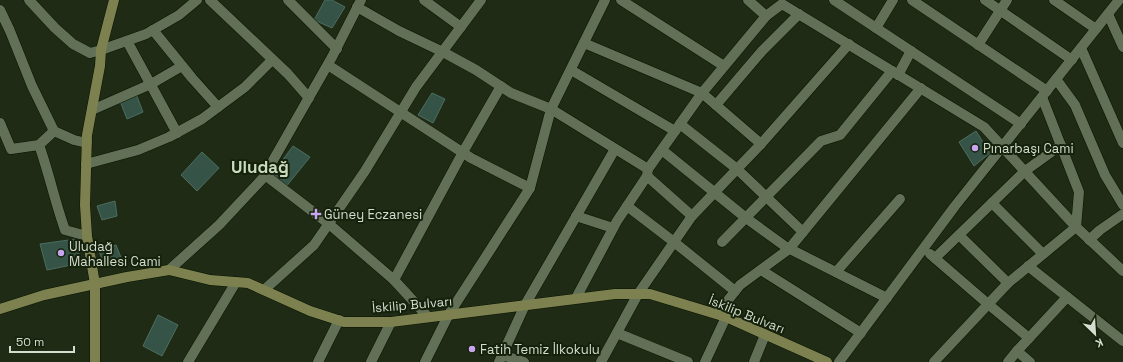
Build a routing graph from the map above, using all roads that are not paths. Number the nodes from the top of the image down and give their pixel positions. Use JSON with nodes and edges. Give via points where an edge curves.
{"nodes":[{"id":1,"x":29,"y":0,"type":"edge"},
{"id":2,"x":114,"y":0,"type":"edge"},
{"id":3,"x":197,"y":0,"type":"edge"},
{"id":4,"x":210,"y":0,"type":"edge"},
{"id":5,"x":288,"y":0,"type":"edge"},
{"id":6,"x":424,"y":0,"type":"edge"},
{"id":7,"x":481,"y":0,"type":"edge"},
{"id":8,"x":605,"y":0,"type":"edge"},
{"id":9,"x":621,"y":0,"type":"edge"},
{"id":10,"x":748,"y":0,"type":"edge"},
{"id":11,"x":834,"y":0,"type":"edge"},
{"id":12,"x":893,"y":0,"type":"edge"},
{"id":13,"x":912,"y":0,"type":"edge"},
{"id":14,"x":985,"y":0,"type":"edge"},
{"id":15,"x":1007,"y":0,"type":"edge"},
{"id":16,"x":1054,"y":0,"type":"edge"},
{"id":17,"x":1119,"y":0,"type":"edge"},
{"id":18,"x":782,"y":2,"type":"edge"},
{"id":19,"x":359,"y":4,"type":"edge"},
{"id":20,"x":1123,"y":7,"type":"edge"},
{"id":21,"x":0,"y":10,"type":"edge"},
{"id":22,"x":1000,"y":11,"type":"junction"},
{"id":23,"x":799,"y":14,"type":"junction"},
{"id":24,"x":1108,"y":14,"type":"junction"},
{"id":25,"x":766,"y":16,"type":"junction"},
{"id":26,"x":461,"y":27,"type":"junction"},
{"id":27,"x":876,"y":28,"type":"junction"},
{"id":28,"x":1096,"y":29,"type":"junction"},
{"id":29,"x":153,"y":30,"type":"junction"},
{"id":30,"x":127,"y":41,"type":"junction"},
{"id":31,"x":584,"y":42,"type":"junction"},
{"id":32,"x":850,"y":44,"type":"junction"},
{"id":33,"x":978,"y":45,"type":"junction"},
{"id":34,"x":1123,"y":47,"type":"edge"},
{"id":35,"x":1081,"y":48,"type":"junction"},
{"id":36,"x":337,"y":49,"type":"junction"},
{"id":37,"x":101,"y":50,"type":"junction"},
{"id":38,"x":911,"y":51,"type":"junction"},
{"id":39,"x":443,"y":52,"type":"junction"},
{"id":40,"x":272,"y":60,"type":"junction"},
{"id":41,"x":1072,"y":60,"type":"junction"},
{"id":42,"x":328,"y":65,"type":"junction"},
{"id":43,"x":182,"y":66,"type":"junction"},
{"id":44,"x":724,"y":66,"type":"junction"},
{"id":45,"x":571,"y":70,"type":"junction"},
{"id":46,"x":895,"y":73,"type":"junction"},
{"id":47,"x":1056,"y":79,"type":"junction"},
{"id":48,"x":150,"y":84,"type":"junction"},
{"id":49,"x":501,"y":86,"type":"junction"},
{"id":50,"x":921,"y":88,"type":"junction"},
{"id":51,"x":702,"y":93,"type":"junction"},
{"id":52,"x":1045,"y":94,"type":"junction"},
{"id":53,"x":310,"y":98,"type":"junction"},
{"id":54,"x":716,"y":104,"type":"junction"},
{"id":55,"x":218,"y":107,"type":"junction"},
{"id":56,"x":551,"y":108,"type":"junction"},
{"id":57,"x":92,"y":110,"type":"junction"},
{"id":58,"x":400,"y":112,"type":"junction"},
{"id":59,"x":0,"y":123,"type":"edge"},
{"id":60,"x":1021,"y":124,"type":"junction"},
{"id":61,"x":678,"y":127,"type":"junction"},
{"id":62,"x":54,"y":131,"type":"junction"},
{"id":63,"x":177,"y":133,"type":"junction"},
{"id":64,"x":87,"y":143,"type":"junction"},
{"id":65,"x":1123,"y":143,"type":"edge"},
{"id":66,"x":761,"y":144,"type":"junction"},
{"id":67,"x":39,"y":145,"type":"junction"},
{"id":68,"x":1061,"y":145,"type":"junction"},
{"id":69,"x":1003,"y":147,"type":"junction"},
{"id":70,"x":615,"y":149,"type":"junction"},
{"id":71,"x":662,"y":150,"type":"junction"},
{"id":72,"x":463,"y":152,"type":"junction"},
{"id":73,"x":86,"y":164,"type":"junction"},
{"id":74,"x":737,"y":169,"type":"junction"},
{"id":75,"x":1025,"y":171,"type":"junction"},
{"id":76,"x":647,"y":172,"type":"junction"},
{"id":77,"x":264,"y":175,"type":"junction"},
{"id":78,"x":530,"y":188,"type":"junction"},
{"id":79,"x":715,"y":192,"type":"junction"},
{"id":80,"x":766,"y":197,"type":"junction"},
{"id":81,"x":900,"y":199,"type":"dead end"},
{"id":82,"x":992,"y":203,"type":"junction"},
{"id":83,"x":1123,"y":205,"type":"edge"},
{"id":84,"x":627,"y":206,"type":"junction"},
{"id":85,"x":1123,"y":214,"type":"edge"},
{"id":86,"x":576,"y":216,"type":"junction"},
{"id":87,"x":692,"y":216,"type":"junction"},
{"id":88,"x":746,"y":218,"type":"junction"},
{"id":89,"x":329,"y":224,"type":"junction"},
{"id":90,"x":1076,"y":227,"type":"junction"},
{"id":91,"x":613,"y":228,"type":"junction"},
{"id":92,"x":804,"y":232,"type":"junction"},
{"id":93,"x":959,"y":235,"type":"junction"},
{"id":94,"x":87,"y":236,"type":"junction"},
{"id":95,"x":1089,"y":240,"type":"junction"},
{"id":96,"x":674,"y":242,"type":"junction"},
{"id":97,"x":722,"y":242,"type":"dead end"},
{"id":98,"x":789,"y":249,"type":"junction"},
{"id":99,"x":924,"y":249,"type":"junction"},
{"id":100,"x":1043,"y":254,"type":"junction"},
{"id":101,"x":935,"y":258,"type":"junction"},
{"id":102,"x":1028,"y":266,"type":"junction"},
{"id":103,"x":169,"y":270,"type":"junction"},
{"id":104,"x":761,"y":270,"type":"junction"},
{"id":105,"x":1123,"y":271,"type":"edge"},
{"id":106,"x":836,"y":272,"type":"junction"},
{"id":107,"x":394,"y":280,"type":"junction"},
{"id":108,"x":236,"y":282,"type":"junction"},
{"id":109,"x":1008,"y":283,"type":"junction"},
{"id":110,"x":95,"y":284,"type":"junction"},
{"id":111,"x":264,"y":290,"type":"junction"},
{"id":112,"x":735,"y":291,"type":"junction"},
{"id":113,"x":638,"y":294,"type":"junction"},
{"id":114,"x":1067,"y":297,"type":"junction"},
{"id":115,"x":576,"y":298,"type":"junction"},
{"id":116,"x":887,"y":298,"type":"junction"},
{"id":117,"x":988,"y":304,"type":"junction"},
{"id":118,"x":525,"y":305,"type":"junction"},
{"id":119,"x":0,"y":309,"type":"edge"},
{"id":120,"x":449,"y":314,"type":"junction"},
{"id":121,"x":722,"y":316,"type":"junction"},
{"id":122,"x":428,"y":317,"type":"junction"},
{"id":123,"x":339,"y":320,"type":"junction"},
{"id":124,"x":390,"y":322,"type":"junction"},
{"id":125,"x":861,"y":333,"type":"junction"},
{"id":126,"x":616,"y":334,"type":"junction"},
{"id":127,"x":765,"y":335,"type":"junction"},
{"id":128,"x":1030,"y":338,"type":"junction"},
{"id":129,"x":1123,"y":341,"type":"edge"},
{"id":130,"x":1017,"y":351,"type":"junction"},
{"id":131,"x":500,"y":359,"type":"edge"},
{"id":132,"x":96,"y":362,"type":"edge"},
{"id":133,"x":188,"y":362,"type":"edge"},
{"id":134,"x":318,"y":362,"type":"edge"},
{"id":135,"x":371,"y":362,"type":"edge"},
{"id":136,"x":425,"y":362,"type":"edge"},
{"id":137,"x":524,"y":362,"type":"edge"},
{"id":138,"x":601,"y":362,"type":"edge"},
{"id":139,"x":688,"y":362,"type":"edge"},
{"id":140,"x":705,"y":362,"type":"edge"},
{"id":141,"x":754,"y":362,"type":"edge"},
{"id":142,"x":827,"y":362,"type":"edge"},
{"id":143,"x":839,"y":362,"type":"edge"},
{"id":144,"x":934,"y":362,"type":"edge"},
{"id":145,"x":1008,"y":362,"type":"edge"},
{"id":146,"x":1030,"y":362,"type":"edge"}],
"edges":[{"from":1,"to":37,"type":"street","via":[[54,28],[73,44],[90,53]]},
{"from":2,"to":37,"type":"main road"},
{"from":3,"to":29,"type":"street","via":[[179,15]]},
{"from":4,"to":40,"type":"street"},
{"from":5,"to":36,"type":"street"},
{"from":6,"to":26,"type":"street"},
{"from":7,"to":26,"type":"street"},
{"from":8,"to":31,"type":"street"},
{"from":9,"to":44,"type":"street"},
{"from":10,"to":25,"type":"street"},
{"from":11,"to":27,"type":"street"},
{"from":12,"to":27,"type":"street"},
{"from":13,"to":33,"type":"street"},
{"from":14,"to":22,"type":"street"},
{"from":15,"to":22,"type":"street"},
{"from":16,"to":28,"type":"street"},
{"from":17,"to":20,"type":"street"},
{"from":17,"to":24,"type":"street"},
{"from":18,"to":23,"type":"street"},
{"from":18,"to":25,"type":"street"},
{"from":19,"to":36,"type":"street"},
{"from":19,"to":39,"type":"street","via":[[399,31]]},
{"from":21,"to":62,"type":"street"},
{"from":22,"to":33,"type":"street"},
{"from":22,"to":41,"type":"street"},
{"from":23,"to":32,"type":"street"},
{"from":23,"to":54,"type":"street","via":[[762,51]]},
{"from":24,"to":28,"type":"street"},
{"from":24,"to":34,"type":"street"},
{"from":25,"to":44,"type":"street"},
{"from":26,"to":39,"type":"street"},
{"from":27,"to":38,"type":"street"},
{"from":28,"to":35,"type":"street"},
{"from":29,"to":30,"type":"street"},
{"from":29,"to":43,"type":"street"},
{"from":30,"to":37,"type":"street"},
{"from":30,"to":48,"type":"street"},
{"from":31,"to":45,"type":"street"},
{"from":31,"to":51,"type":"street"},
{"from":32,"to":46,"type":"street"},
{"from":32,"to":66,"type":"street"},
{"from":33,"to":52,"type":"street"},
{"from":35,"to":41,"type":"street"},
{"from":35,"to":65,"type":"street"},
{"from":36,"to":42,"type":"street"},
{"from":37,"to":57,"type":"main road"},
{"from":38,"to":46,"type":"street"},
{"from":38,"to":60,"type":"street"},
{"from":39,"to":49,"type":"street"},
{"from":39,"to":58,"type":"street"},
{"from":40,"to":53,"type":"street"},
{"from":40,"to":55,"type":"street","via":[[245,87]]},
{"from":41,"to":47,"type":"street"},
{"from":42,"to":53,"type":"street"},
{"from":42,"to":58,"type":"street"},
{"from":43,"to":48,"type":"street"},
{"from":43,"to":55,"type":"street"},
{"from":44,"to":51,"type":"street"},
{"from":45,"to":56,"type":"street"},
{"from":45,"to":61,"type":"street"},
{"from":46,"to":50,"type":"street"},
{"from":46,"to":80,"type":"street","via":[[840,135],[821,141]]},
{"from":47,"to":52,"type":"street"},
{"from":47,"to":83,"type":"street","via":[[1075,105],[1105,175]]},
{"from":48,"to":57,"type":"street"},
{"from":48,"to":63,"type":"street"},
{"from":49,"to":56,"type":"street","via":[[511,93]]},
{"from":49,"to":72,"type":"street"},
{"from":50,"to":69,"type":"street","via":[[984,127]]},
{"from":50,"to":92,"type":"street"},
{"from":51,"to":54,"type":"street"},
{"from":51,"to":61,"type":"street"},
{"from":52,"to":60,"type":"street"},
{"from":52,"to":68,"type":"street"},
{"from":53,"to":77,"type":"street"},
{"from":54,"to":66,"type":"street"},
{"from":55,"to":63,"type":"street"},
{"from":56,"to":70,"type":"street"},
{"from":56,"to":78,"type":"street"},
{"from":57,"to":64,"type":"main road"},
{"from":58,"to":72,"type":"street"},
{"from":58,"to":89,"type":"street","via":[[365,171]]},
{"from":59,"to":67,"type":"street","via":[[11,149]]},
{"from":60,"to":69,"type":"street"},
{"from":61,"to":71,"type":"street"},
{"from":61,"to":74,"type":"street"},
{"from":62,"to":64,"type":"street"},
{"from":62,"to":67,"type":"street"},
{"from":63,"to":73,"type":"street","via":[[138,150]]},
{"from":64,"to":73,"type":"main road"},
{"from":66,"to":74,"type":"street"},
{"from":67,"to":94,"type":"street","via":[[65,230]]},
{"from":68,"to":75,"type":"street"},
{"from":68,"to":90,"type":"street","via":[[1079,192]]},
{"from":69,"to":75,"type":"street"},
{"from":69,"to":99,"type":"street"},
{"from":70,"to":76,"type":"street"},
{"from":70,"to":86,"type":"street"},
{"from":71,"to":76,"type":"street"},
{"from":71,"to":79,"type":"street"},
{"from":72,"to":78,"type":"street"},
{"from":72,"to":107,"type":"street"},
{"from":73,"to":94,"type":"main road"},
{"from":74,"to":79,"type":"street"},
{"from":74,"to":80,"type":"street"},
{"from":75,"to":82,"type":"street"},
{"from":75,"to":90,"type":"street"},
{"from":76,"to":84,"type":"street"},
{"from":76,"to":87,"type":"street"},
{"from":77,"to":89,"type":"street"},
{"from":77,"to":103,"type":"street","via":[[219,225]]},
{"from":78,"to":120,"type":"street"},
{"from":79,"to":87,"type":"street"},
{"from":79,"to":88,"type":"street"},
{"from":80,"to":88,"type":"street"},
{"from":80,"to":92,"type":"street"},
{"from":81,"to":106,"type":"street"},
{"from":82,"to":93,"type":"street"},
{"from":82,"to":100,"type":"street"},
{"from":84,"to":91,"type":"street"},
{"from":84,"to":96,"type":"street"},
{"from":85,"to":95,"type":"street"},
{"from":86,"to":91,"type":"street"},
{"from":86,"to":118,"type":"street"},
{"from":87,"to":96,"type":"street"},
{"from":88,"to":97,"type":"street"},
{"from":88,"to":98,"type":"street"},
{"from":89,"to":107,"type":"street"},
{"from":89,"to":111,"type":"street","via":[[314,245]]},
{"from":90,"to":95,"type":"street"},
{"from":90,"to":100,"type":"street"},
{"from":91,"to":115,"type":"street"},
{"from":92,"to":98,"type":"street"},
{"from":93,"to":101,"type":"street"},
{"from":93,"to":109,"type":"street"},
{"from":94,"to":110,"type":"main road"},
{"from":95,"to":105,"type":"street"},
{"from":96,"to":112,"type":"street"},
{"from":96,"to":113,"type":"street"},
{"from":98,"to":104,"type":"street"},
{"from":98,"to":106,"type":"street"},
{"from":99,"to":101,"type":"street"},
{"from":99,"to":116,"type":"street"},
{"from":100,"to":102,"type":"street"},
{"from":101,"to":117,"type":"street"},
{"from":102,"to":109,"type":"street"},
{"from":102,"to":114,"type":"street"},
{"from":103,"to":108,"type":"main road","name":"İskilip Bulvarı","via":[[210,280]]},
{"from":103,"to":110,"type":"main road","name":"İskilip Bulvarı"},
{"from":104,"to":112,"type":"street"},
{"from":104,"to":125,"type":"street"},
{"from":106,"to":116,"type":"street"},
{"from":107,"to":122,"type":"street"},
{"from":108,"to":111,"type":"main road","name":"İskilip Bulvarı","via":[[248,282]]},
{"from":108,"to":133,"type":"street"},
{"from":109,"to":117,"type":"street"},
{"from":110,"to":119,"type":"main road","name":"İskilip Bulvarı","via":[[44,295]]},
{"from":110,"to":132,"type":"main road"},
{"from":111,"to":123,"type":"main road","name":"İskilip Bulvarı","via":[[310,311]]},
{"from":112,"to":121,"type":"street"},
{"from":113,"to":115,"type":"main road","name":"İskilip Bulvarı"},
{"from":113,"to":121,"type":"main road","name":"İskilip Bulvarı","via":[[650,294]]},
{"from":113,"to":126,"type":"street"},
{"from":114,"to":128,"type":"street"},
{"from":114,"to":129,"type":"street"},
{"from":115,"to":118,"type":"main road","name":"İskilip Bulvarı"},
{"from":116,"to":125,"type":"street"},
{"from":117,"to":128,"type":"street"},
{"from":117,"to":144,"type":"street"},
{"from":118,"to":120,"type":"main road","name":"İskilip Bulvarı"},
{"from":118,"to":131,"type":"street"},
{"from":120,"to":122,"type":"main road","name":"İskilip Bulvarı"},
{"from":120,"to":136,"type":"street"},
{"from":121,"to":127,"type":"main road","name":"İskilip Bulvarı"},
{"from":121,"to":140,"type":"street"},
{"from":122,"to":124,"type":"main road","name":"İskilip Bulvarı"},
{"from":123,"to":124,"type":"main road","name":"İskilip Bulvarı"},
{"from":123,"to":134,"type":"street"},
{"from":124,"to":135,"type":"street"},
{"from":125,"to":143,"type":"street"},
{"from":126,"to":138,"type":"street"},
{"from":126,"to":139,"type":"street"},
{"from":127,"to":141,"type":"street"},
{"from":127,"to":142,"type":"main road","name":"İskilip Bulvarı"},
{"from":128,"to":130,"type":"street"},
{"from":130,"to":145,"type":"street"},
{"from":130,"to":146,"type":"street"},
{"from":131,"to":137,"type":"street"}]}
